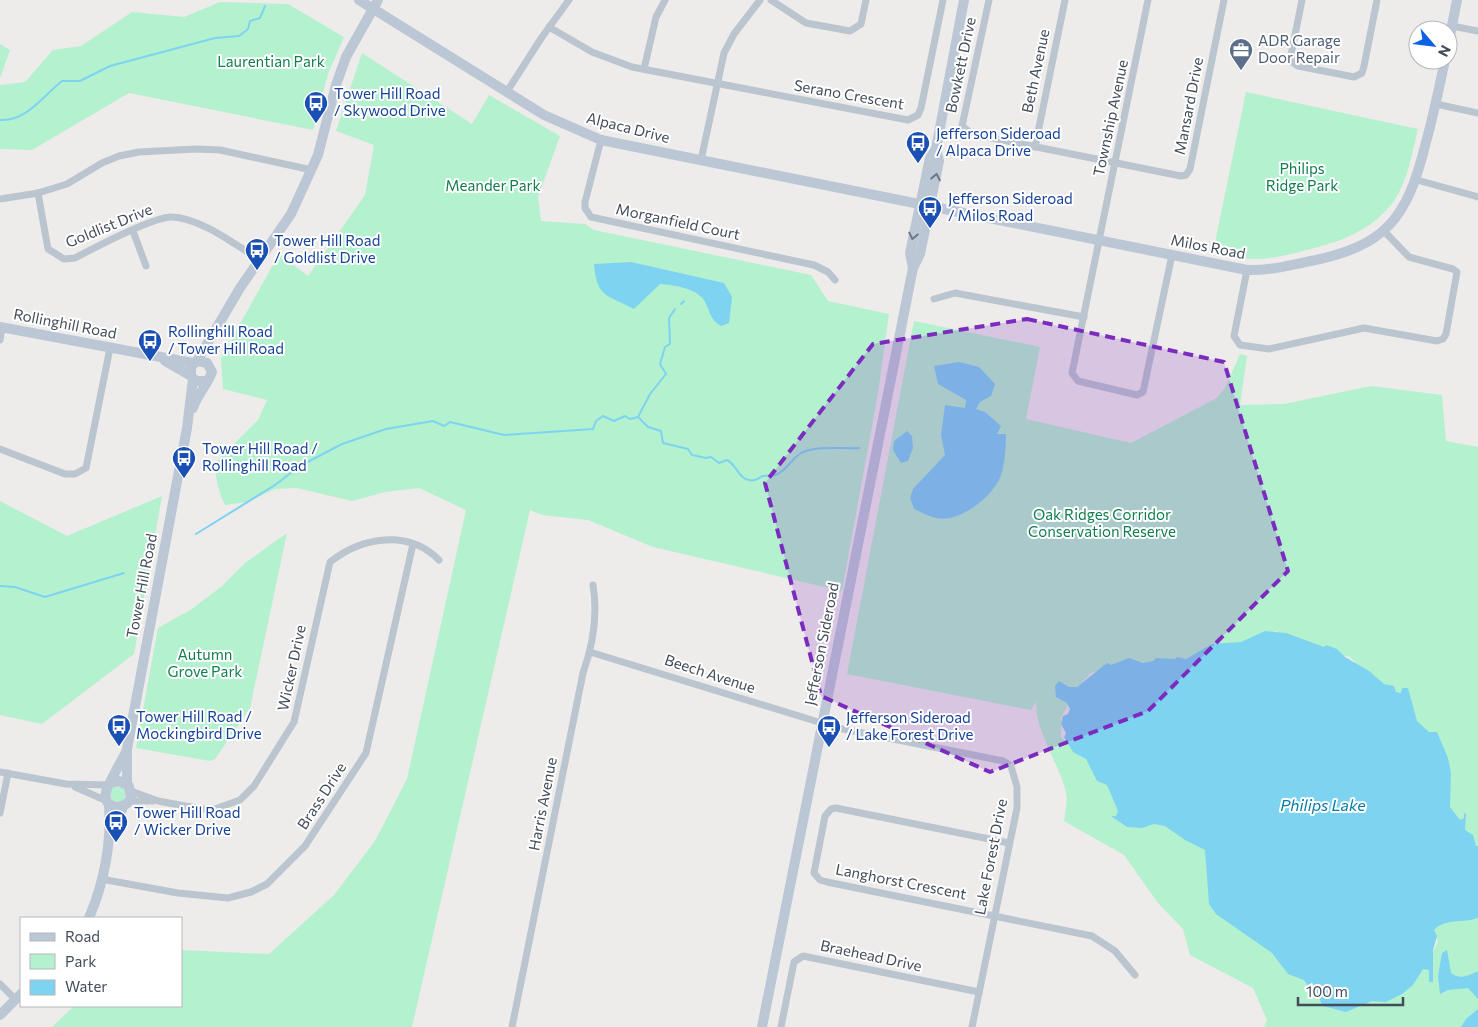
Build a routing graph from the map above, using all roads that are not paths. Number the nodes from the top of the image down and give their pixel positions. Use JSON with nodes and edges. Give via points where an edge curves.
{"nodes":[{"id":1,"x":359,"y":0,"type":"edge"},
{"id":2,"x":569,"y":0,"type":"edge"},
{"id":3,"x":665,"y":0,"type":"edge"},
{"id":4,"x":760,"y":0,"type":"edge"},
{"id":5,"x":771,"y":0,"type":"edge"},
{"id":6,"x":866,"y":0,"type":"edge"},
{"id":7,"x":943,"y":0,"type":"edge"},
{"id":8,"x":964,"y":0,"type":"edge"},
{"id":9,"x":989,"y":0,"type":"edge"},
{"id":10,"x":1065,"y":0,"type":"edge"},
{"id":11,"x":1148,"y":0,"type":"edge"},
{"id":12,"x":1224,"y":0,"type":"edge"},
{"id":13,"x":1302,"y":0,"type":"edge"},
{"id":14,"x":1377,"y":0,"type":"edge"},
{"id":15,"x":1458,"y":0,"type":"edge"},
{"id":16,"x":375,"y":4,"type":"edge"},
{"id":17,"x":1453,"y":20,"type":"edge"},
{"id":18,"x":548,"y":27,"type":"junction"},
{"id":19,"x":1458,"y":27,"type":"edge"},
{"id":20,"x":1478,"y":30,"type":"edge"},
{"id":21,"x":644,"y":69,"type":"junction"},
{"id":22,"x":1443,"y":70,"type":"edge"},
{"id":23,"x":717,"y":84,"type":"junction"},
{"id":24,"x":506,"y":93,"type":"junction"},
{"id":25,"x":1436,"y":104,"type":"junction"},
{"id":26,"x":1478,"y":113,"type":"edge"},
{"id":27,"x":601,"y":140,"type":"junction"},
{"id":28,"x":1035,"y":147,"type":"junction"},
{"id":29,"x":702,"y":160,"type":"junction"},
{"id":30,"x":1115,"y":164,"type":"junction"},
{"id":31,"x":312,"y":170,"type":"junction"},
{"id":32,"x":1417,"y":180,"type":"junction"},
{"id":33,"x":38,"y":193,"type":"junction"},
{"id":34,"x":1478,"y":197,"type":"edge"},
{"id":35,"x":0,"y":199,"type":"edge"},
{"id":36,"x":925,"y":205,"type":"junction"},
{"id":37,"x":134,"y":231,"type":"junction"},
{"id":38,"x":1384,"y":231,"type":"junction"},
{"id":39,"x":1100,"y":241,"type":"junction"},
{"id":40,"x":1172,"y":255,"type":"junction"},
{"id":41,"x":260,"y":260,"type":"junction"},
{"id":42,"x":146,"y":266,"type":"dead end"},
{"id":43,"x":1247,"y":270,"type":"junction"},
{"id":44,"x":835,"y":280,"type":"dead end"},
{"id":45,"x":934,"y":299,"type":"dead end"},
{"id":46,"x":225,"y":312,"type":"junction"},
{"id":47,"x":1084,"y":317,"type":"junction"},
{"id":48,"x":1,"y":327,"type":"edge"},
{"id":49,"x":0,"y":340,"type":"edge"},
{"id":50,"x":110,"y":348,"type":"junction"},
{"id":51,"x":154,"y":357,"type":"junction"},
{"id":52,"x":195,"y":362,"type":"junction"},
{"id":53,"x":210,"y":365,"type":"junction"},
{"id":54,"x":192,"y":377,"type":"junction"},
{"id":55,"x":206,"y":381,"type":"junction"},
{"id":56,"x":187,"y":428,"type":"junction"},
{"id":57,"x":0,"y":449,"type":"edge"},
{"id":58,"x":413,"y":544,"type":"junction"},
{"id":59,"x":439,"y":560,"type":"dead end"},
{"id":60,"x":593,"y":586,"type":"dead end"},
{"id":61,"x":590,"y":652,"type":"junction"},
{"id":62,"x":822,"y":724,"type":"junction"},
{"id":63,"x":127,"y":749,"type":"junction"},
{"id":64,"x":4,"y":772,"type":"edge"},
{"id":65,"x":66,"y":784,"type":"junction"},
{"id":66,"x":110,"y":784,"type":"junction"},
{"id":67,"x":128,"y":796,"type":"junction"},
{"id":68,"x":108,"y":803,"type":"junction"},
{"id":69,"x":0,"y":813,"type":"edge"},
{"id":70,"x":109,"y":838,"type":"junction"},
{"id":71,"x":1009,"y":843,"type":"junction"},
{"id":72,"x":101,"y":879,"type":"junction"},
{"id":73,"x":994,"y":916,"type":"junction"},
{"id":74,"x":88,"y":917,"type":"edge"},
{"id":75,"x":1135,"y":976,"type":"dead end"},
{"id":76,"x":0,"y":984,"type":"edge"},
{"id":77,"x":979,"y":992,"type":"junction"},
{"id":78,"x":18,"y":997,"type":"edge"},
{"id":79,"x":0,"y":1015,"type":"edge"},
{"id":80,"x":512,"y":1027,"type":"edge"},
{"id":81,"x":762,"y":1027,"type":"edge"},
{"id":82,"x":781,"y":1027,"type":"edge"},
{"id":83,"x":972,"y":1027,"type":"edge"}],
"edges":[{"from":1,"to":16,"type":"street","name":"Alpaca Drive"},
{"from":2,"to":18,"type":"street"},
{"from":3,"to":21,"type":"street","via":[[656,17]]},
{"from":4,"to":23,"type":"street","via":[[728,43]]},
{"from":5,"to":6,"type":"street","via":[[806,22],[850,31],[861,24]]},
{"from":7,"to":23,"type":"street","name":"Serano Crescent","via":[[921,108],[908,120]]},
{"from":8,"to":36,"type":"street","name":"Jefferson Sideroad","via":[[936,149],[930,158]]},
{"from":9,"to":28,"type":"street","name":"Bowkett Drive","via":[[962,126],[972,134]]},
{"from":10,"to":28,"type":"street","name":"Beth Avenue"},
{"from":11,"to":30,"type":"street","name":"Township Avenue"},
{"from":12,"to":30,"type":"street","name":"Mansard Drive","via":[[1189,172],[1176,176]]},
{"from":13,"to":14,"type":"street","via":[[1292,62],[1354,77],[1362,73]]},
{"from":15,"to":17,"type":"street"},
{"from":16,"to":24,"type":"street","name":"Alpaca Drive"},
{"from":16,"to":31,"type":"street","via":[[341,71]]},
{"from":18,"to":21,"type":"street","via":[[592,52]]},
{"from":18,"to":24,"type":"street"},
{"from":19,"to":20,"type":"street"},
{"from":21,"to":23,"type":"street"},
{"from":22,"to":25,"type":"street","name":"Milos Road"},
{"from":23,"to":29,"type":"street"},
{"from":24,"to":27,"type":"street","name":"Alpaca Drive","via":[[558,123]]},
{"from":25,"to":26,"type":"street"},
{"from":25,"to":32,"type":"street","name":"Milos Road"},
{"from":27,"to":29,"type":"street","name":"Alpaca Drive"},
{"from":27,"to":44,"type":"street","name":"Morganfield Court","via":[[585,202],[591,217],[814,266],[828,272]]},
{"from":28,"to":30,"type":"street","name":"Bowkett Drive"},
{"from":29,"to":36,"type":"street","name":"Alpaca Drive"},
{"from":30,"to":39,"type":"street","name":"Township Avenue"},
{"from":31,"to":33,"type":"street","via":[[220,150],[139,152],[119,156],[67,184]]},
{"from":31,"to":41,"type":"street","via":[[291,214]]},
{"from":32,"to":34,"type":"street"},
{"from":32,"to":38,"type":"street","name":"Milos Road","via":[[1398,214]]},
{"from":33,"to":35,"type":"street"},
{"from":33,"to":37,"type":"street","name":"Goldlist Drive","via":[[48,249],[58,257],[75,258]]},
{"from":36,"to":39,"type":"street","name":"Milos Road"},
{"from":36,"to":62,"type":"street","name":"Jefferson Sideroad","via":[[910,252],[913,268]]},
{"from":37,"to":41,"type":"street","name":"Goldlist Drive","via":[[153,221],[171,217],[186,220],[209,229]]},
{"from":37,"to":42,"type":"street"},
{"from":38,"to":43,"type":"street","name":"Milos Road","via":[[1365,244],[1339,255],[1282,267]]},
{"from":38,"to":43,"type":"street","via":[[1409,257],[1457,272],[1443,339],[1364,328],[1269,349],[1240,345],[1234,336]]},
{"from":39,"to":40,"type":"street","name":"Milos Road"},
{"from":39,"to":47,"type":"street","name":"Township Avenue"},
{"from":40,"to":43,"type":"street","name":"Milos Road"},
{"from":40,"to":47,"type":"street","name":"Township Avenue","via":[[1143,392],[1137,394],[1083,384],[1074,378],[1072,373]]},
{"from":41,"to":46,"type":"street"},
{"from":45,"to":47,"type":"street","via":[[955,293]]},
{"from":46,"to":52,"type":"street"},
{"from":46,"to":53,"type":"street"},
{"from":48,"to":49,"type":"street"},
{"from":48,"to":50,"type":"street","name":"Rollinghill Road"},
{"from":50,"to":51,"type":"street","name":"Rollinghill Road"},
{"from":50,"to":57,"type":"street","via":[[86,468],[65,474]]},
{"from":51,"to":52,"type":"street","name":"Rollinghill Road"},
{"from":51,"to":54,"type":"street","name":"Rollinghill Road"},
{"from":52,"to":53,"type":"street","via":[[204,361]]},
{"from":52,"to":54,"type":"street","via":[[190,370]]},
{"from":53,"to":55,"type":"street","via":[[211,375]]},
{"from":54,"to":55,"type":"street","via":[[199,382]]},
{"from":54,"to":56,"type":"street","name":"Tower Hill Road"},
{"from":55,"to":56,"type":"street","name":"Tower Hill Road","via":[[197,396]]},
{"from":56,"to":63,"type":"street","name":"Tower Hill Road"},
{"from":58,"to":59,"type":"street","name":"Wicker Drive","via":[[430,551]]},
{"from":58,"to":67,"type":"street","name":"Wicker Drive","via":[[394,540],[366,542],[347,550],[329,564],[294,722],[246,795],[215,809]]},
{"from":58,"to":72,"type":"street","name":"Brass Drive","via":[[366,753],[305,846],[267,884],[228,898],[195,896]]},
{"from":60,"to":61,"type":"street","name":"Harris Avenue","via":[[596,603]]},
{"from":61,"to":62,"type":"street","name":"Beech Avenue"},
{"from":61,"to":80,"type":"street","name":"Harris Avenue","via":[[583,673]]},
{"from":62,"to":71,"type":"street","name":"Lake Forest Drive","via":[[1008,764],[1014,770],[1017,787],[1017,808]]},
{"from":62,"to":81,"type":"street","name":"Jefferson Sideroad"},
{"from":63,"to":66,"type":"street","name":"Tower Hill Road"},
{"from":63,"to":67,"type":"street","name":"Tower Hill Road"},
{"from":64,"to":65,"type":"street"},
{"from":64,"to":69,"type":"street"},
{"from":65,"to":66,"type":"street"},
{"from":65,"to":68,"type":"street","via":[[97,795]]},
{"from":66,"to":67,"type":"street","via":[[119,781]]},
{"from":66,"to":68,"type":"street","via":[[106,793]]},
{"from":67,"to":68,"type":"street","via":[[117,808]]},
{"from":67,"to":70,"type":"street","name":"Tower Hill Road"},
{"from":68,"to":70,"type":"street","name":"Tower Hill Road"},
{"from":70,"to":72,"type":"street","name":"Tower Hill Road"},
{"from":71,"to":73,"type":"street","name":"Lake Forest Drive"},
{"from":71,"to":73,"type":"street","name":"Langhorst Crescent","via":[[836,808],[825,816],[813,869],[816,877],[827,882]]},
{"from":72,"to":74,"type":"street","name":"Tower Hill Road"},
{"from":73,"to":75,"type":"street","name":"Langhorst Crescent","via":[[1092,936],[1115,951]]},
{"from":73,"to":77,"type":"street","name":"Lake Forest Drive"},
{"from":76,"to":78,"type":"street"},
{"from":77,"to":82,"type":"street","name":"Braehead Drive","via":[[803,956],[794,962]]},
{"from":77,"to":83,"type":"street","name":"Lake Forest Drive"},
{"from":78,"to":79,"type":"street"}]}
